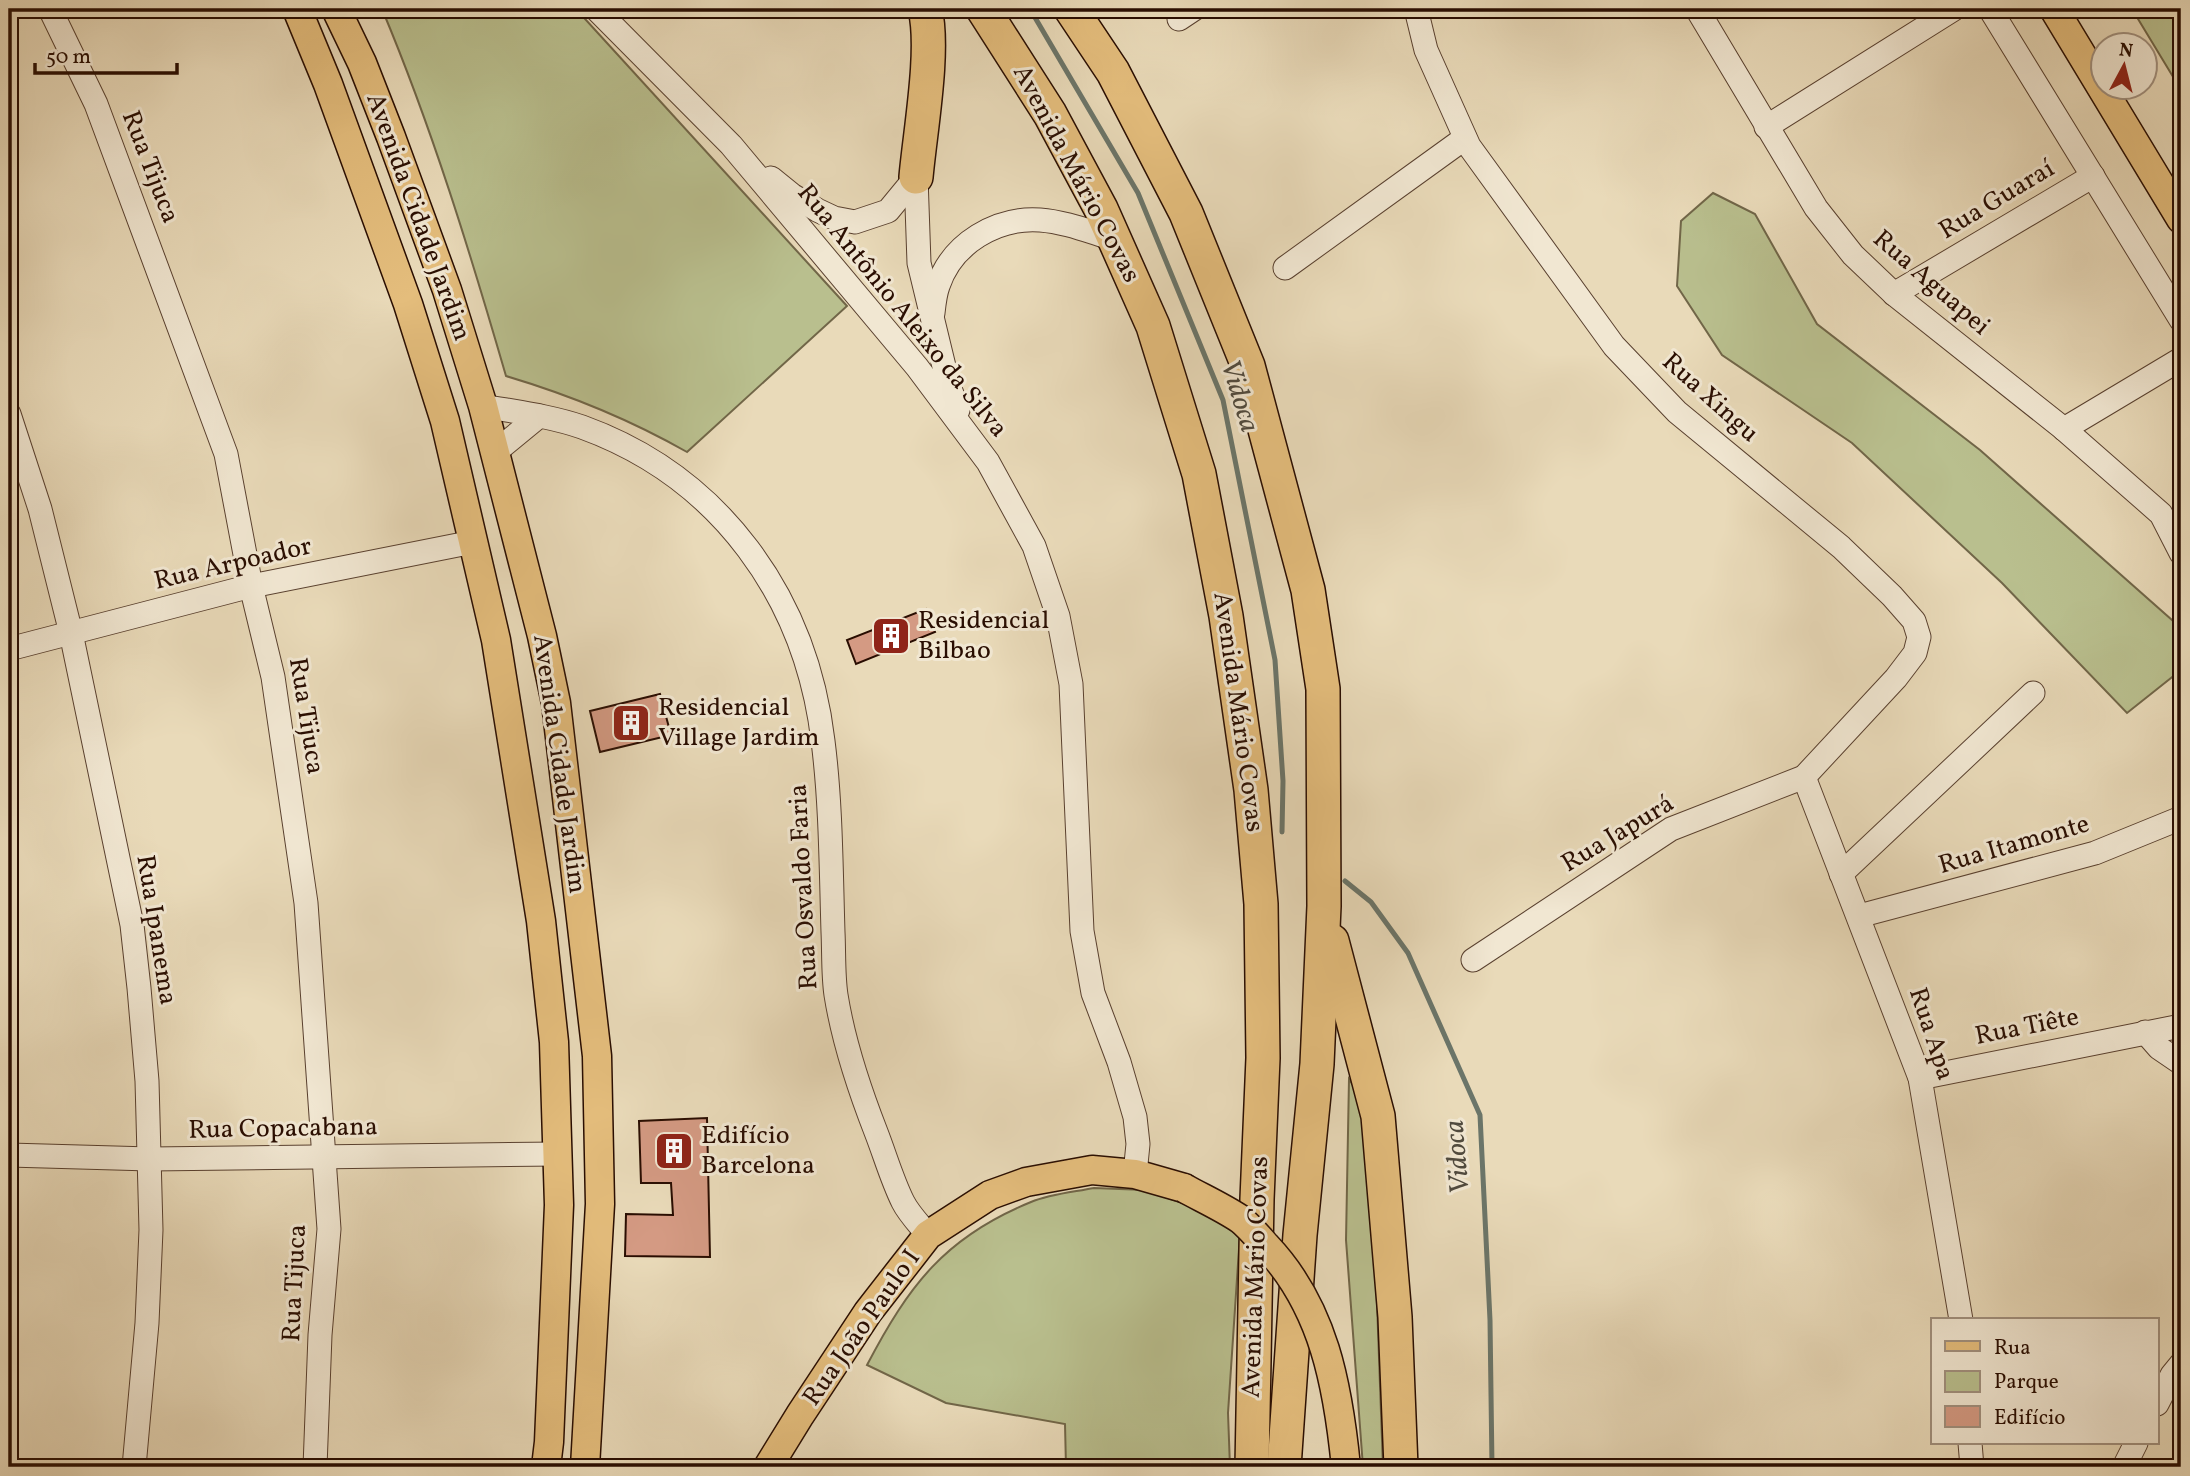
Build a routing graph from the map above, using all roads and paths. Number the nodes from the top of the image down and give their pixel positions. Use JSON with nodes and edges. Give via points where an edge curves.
{"nodes":[{"id":1,"x":50,"y":9,"type":"edge"},
{"id":2,"x":297,"y":9,"type":"edge"},
{"id":3,"x":336,"y":9,"type":"edge"},
{"id":4,"x":596,"y":9,"type":"edge"},
{"id":5,"x":925,"y":9,"type":"edge"},
{"id":6,"x":983,"y":9,"type":"edge"},
{"id":7,"x":1071,"y":9,"type":"edge"},
{"id":8,"x":1416,"y":9,"type":"edge"},
{"id":9,"x":1698,"y":9,"type":"edge"},
{"id":10,"x":1954,"y":9,"type":"edge"},
{"id":11,"x":1990,"y":9,"type":"edge"},
{"id":12,"x":2054,"y":9,"type":"edge"},
{"id":13,"x":1766,"y":127,"type":"junction"},
{"id":14,"x":1465,"y":138,"type":"junction"},
{"id":15,"x":731,"y":145,"type":"junction"},
{"id":16,"x":2092,"y":176,"type":"junction"},
{"id":17,"x":916,"y":177,"type":"junction"},
{"id":18,"x":2181,"y":219,"type":"edge"},
{"id":19,"x":1114,"y":239,"type":"junction"},
{"id":20,"x":1285,"y":268,"type":"dead end"},
{"id":21,"x":1894,"y":294,"type":"junction"},
{"id":22,"x":932,"y":319,"type":"junction"},
{"id":23,"x":2181,"y":320,"type":"edge"},
{"id":24,"x":2181,"y":359,"type":"edge"},
{"id":25,"x":483,"y":406,"type":"junction"},
{"id":26,"x":9,"y":414,"type":"edge"},
{"id":27,"x":539,"y":416,"type":"junction"},
{"id":28,"x":2064,"y":429,"type":"junction"},
{"id":29,"x":965,"y":431,"type":"junction"},
{"id":30,"x":494,"y":453,"type":"junction"},
{"id":31,"x":473,"y":542,"type":"junction"},
{"id":32,"x":2181,"y":553,"type":"edge"},
{"id":33,"x":251,"y":586,"type":"junction"},
{"id":34,"x":71,"y":633,"type":"junction"},
{"id":35,"x":9,"y":649,"type":"edge"},
{"id":36,"x":2033,"y":693,"type":"dead end"},
{"id":37,"x":1804,"y":777,"type":"junction"},
{"id":38,"x":2181,"y":818,"type":"edge"},
{"id":39,"x":1841,"y":874,"type":"junction"},
{"id":40,"x":1324,"y":906,"type":"junction"},
{"id":41,"x":1859,"y":916,"type":"junction"},
{"id":42,"x":1473,"y":960,"type":"dead end"},
{"id":43,"x":2181,"y":1026,"type":"edge"},
{"id":44,"x":2145,"y":1032,"type":"junction"},
{"id":45,"x":2181,"y":1063,"type":"edge"},
{"id":46,"x":1920,"y":1077,"type":"junction"},
{"id":47,"x":558,"y":1154,"type":"junction"},
{"id":48,"x":9,"y":1155,"type":"edge"},
{"id":49,"x":322,"y":1156,"type":"junction"},
{"id":50,"x":150,"y":1158,"type":"junction"},
{"id":51,"x":1135,"y":1174,"type":"junction"},
{"id":52,"x":600,"y":1204,"type":"junction"},
{"id":53,"x":559,"y":1205,"type":"junction"},
{"id":54,"x":928,"y":1235,"type":"junction"},
{"id":55,"x":1961,"y":1318,"type":"edge"},
{"id":56,"x":2181,"y":1364,"type":"edge"},
{"id":57,"x":2158,"y":1402,"type":"edge"},
{"id":58,"x":1970,"y":1444,"type":"edge"},
{"id":59,"x":2136,"y":1444,"type":"edge"},
{"id":60,"x":134,"y":1467,"type":"edge"},
{"id":61,"x":314,"y":1467,"type":"edge"},
{"id":62,"x":546,"y":1467,"type":"edge"},
{"id":63,"x":585,"y":1467,"type":"edge"},
{"id":64,"x":768,"y":1467,"type":"edge"},
{"id":65,"x":1252,"y":1467,"type":"edge"},
{"id":66,"x":1284,"y":1467,"type":"edge"},
{"id":67,"x":1346,"y":1467,"type":"edge"},
{"id":68,"x":1401,"y":1467,"type":"edge"},
{"id":69,"x":1972,"y":1467,"type":"edge"},
{"id":70,"x":2124,"y":1467,"type":"edge"}],
"edges":[{"from":1,"to":33,"type":"street","name":"Rua Tijuca","via":[[96,104],[226,454]]},
{"from":2,"to":31,"type":"main road","name":"Avenida Cidade Jardim","via":[[408,304],[445,421]]},
{"from":3,"to":25,"type":"main road","name":"Avenida Cidade Jardim","via":[[391,137]]},
{"from":4,"to":15,"type":"street"},
{"from":5,"to":17,"type":"highway","via":[[927,66]]},
{"from":6,"to":19,"type":"highway","name":"Avenida Mário Covas","via":[[1051,114]]},
{"from":7,"to":40,"type":"highway","name":"Avenida Mário Covas","via":[[1113,72],[1186,213],[1248,366],[1308,590],[1323,689]]},
{"from":8,"to":14,"type":"street","name":"Rua Xingu","via":[[1426,50]]},
{"from":9,"to":13,"type":"street","name":"Rua Aguapei"},
{"from":10,"to":13,"type":"street"},
{"from":11,"to":16,"type":"street"},
{"from":12,"to":18,"type":"main road"},
{"from":13,"to":21,"type":"street","name":"Rua Aguapei","via":[[1824,218],[1853,255]]},
{"from":14,"to":20,"type":"street"},
{"from":14,"to":37,"type":"street","name":"Rua Xingu","via":[[1614,346],[1677,412],[1841,547],[1914,621],[1919,637],[1915,653]]},
{"from":15,"to":17,"type":"street","via":[[792,195],[834,218],[855,222],[888,211]]},
{"from":15,"to":29,"type":"street","name":"Rua Antônio Aleixo da Silva"},
{"from":16,"to":21,"type":"street","name":"Rua Guaraí"},
{"from":16,"to":23,"type":"street"},
{"from":17,"to":22,"type":"street","via":[[919,263]]},
{"from":19,"to":22,"type":"street","via":[[1039,220],[1009,221],[988,229],[949,263],[938,286]]},
{"from":19,"to":65,"type":"highway","name":"Avenida Mário Covas","via":[[1153,326],[1199,474],[1226,616],[1251,790],[1261,904],[1263,1058]]},
{"from":21,"to":28,"type":"street","name":"Rua Aguapei"},
{"from":22,"to":29,"type":"street"},
{"from":24,"to":28,"type":"street"},
{"from":25,"to":27,"type":"street","name":"Rua Osvaldo Faria"},
{"from":25,"to":30,"type":"main road","name":"Avenida Cidade Jardim"},
{"from":26,"to":34,"type":"street","name":"Rua Ipanema","via":[[40,509]]},
{"from":27,"to":30,"type":"street"},
{"from":27,"to":54,"type":"street","name":"Rua Osvaldo Faria","via":[[611,439],[660,466],[704,499],[746,543],[800,639],[823,740],[836,995],[870,1118],[903,1203]]},
{"from":28,"to":32,"type":"street","name":"Rua Aguapei","via":[[2161,514]]},
{"from":29,"to":51,"type":"street","name":"Rua Antônio Aleixo da Silva","via":[[988,462],[1034,546],[1058,616],[1071,684],[1082,931],[1093,993],[1135,1116]]},
{"from":30,"to":52,"type":"main road","name":"Avenida Cidade Jardim","via":[[556,704],[597,1056]]},
{"from":31,"to":33,"type":"street","name":"Rua Arpoador"},
{"from":31,"to":47,"type":"main road","name":"Avenida Cidade Jardim","via":[[496,640],[541,921],[554,1042]]},
{"from":33,"to":34,"type":"street","name":"Rua Arpoador"},
{"from":33,"to":49,"type":"street","name":"Rua Tijuca","via":[[273,677],[306,903]]},
{"from":34,"to":35,"type":"street","name":"Rua Arpoador"},
{"from":34,"to":50,"type":"street","name":"Rua Ipanema","via":[[131,925]]},
{"from":36,"to":39,"type":"street"},
{"from":37,"to":39,"type":"street","name":"Rua Apa"},
{"from":37,"to":42,"type":"street","name":"Rua Japurá","via":[[1671,829]]},
{"from":38,"to":41,"type":"street","name":"Rua Itamonte","via":[[2095,853]]},
{"from":39,"to":41,"type":"street","name":"Rua Apa"},
{"from":40,"to":66,"type":"highway","name":"Avenida Mário Covas","via":[[1317,1064]]},
{"from":40,"to":68,"type":"highway","via":[[1378,1116],[1395,1317]]},
{"from":41,"to":46,"type":"street","name":"Rua Apa"},
{"from":43,"to":44,"type":"street","name":"Rua Tiête"},
{"from":44,"to":45,"type":"street"},
{"from":44,"to":46,"type":"street","name":"Rua Tiête"},
{"from":46,"to":55,"type":"street","name":"Rua Apa"},
{"from":47,"to":49,"type":"street","name":"Rua Copacabana"},
{"from":47,"to":53,"type":"main road","name":"Avenida Cidade Jardim"},
{"from":48,"to":50,"type":"street","name":"Rua Copacabana"},
{"from":49,"to":50,"type":"street","name":"Rua Copacabana"},
{"from":49,"to":61,"type":"street","name":"Rua Tijuca","via":[[328,1229]]},
{"from":50,"to":60,"type":"street","name":"Rua Ipanema","via":[[147,1323]]},
{"from":51,"to":54,"type":"main road","name":"Rua João Paulo I","via":[[1092,1170],[1026,1182],[989,1195]]},
{"from":51,"to":67,"type":"main road","name":"Rua João Paulo I","bridge":true,"via":[[1184,1188],[1242,1220],[1296,1282],[1325,1350],[1341,1416]]},
{"from":52,"to":53,"type":"main road"},
{"from":52,"to":63,"type":"main road","name":"Avenida Cidade Jardim"},
{"from":53,"to":62,"type":"main road","name":"Avenida Cidade Jardim"},
{"from":54,"to":64,"type":"main road","name":"Rua João Paulo I","via":[[868,1312]]},
{"from":56,"to":57,"type":"street"},
{"from":58,"to":69,"type":"street"},
{"from":59,"to":70,"type":"street"}]}
